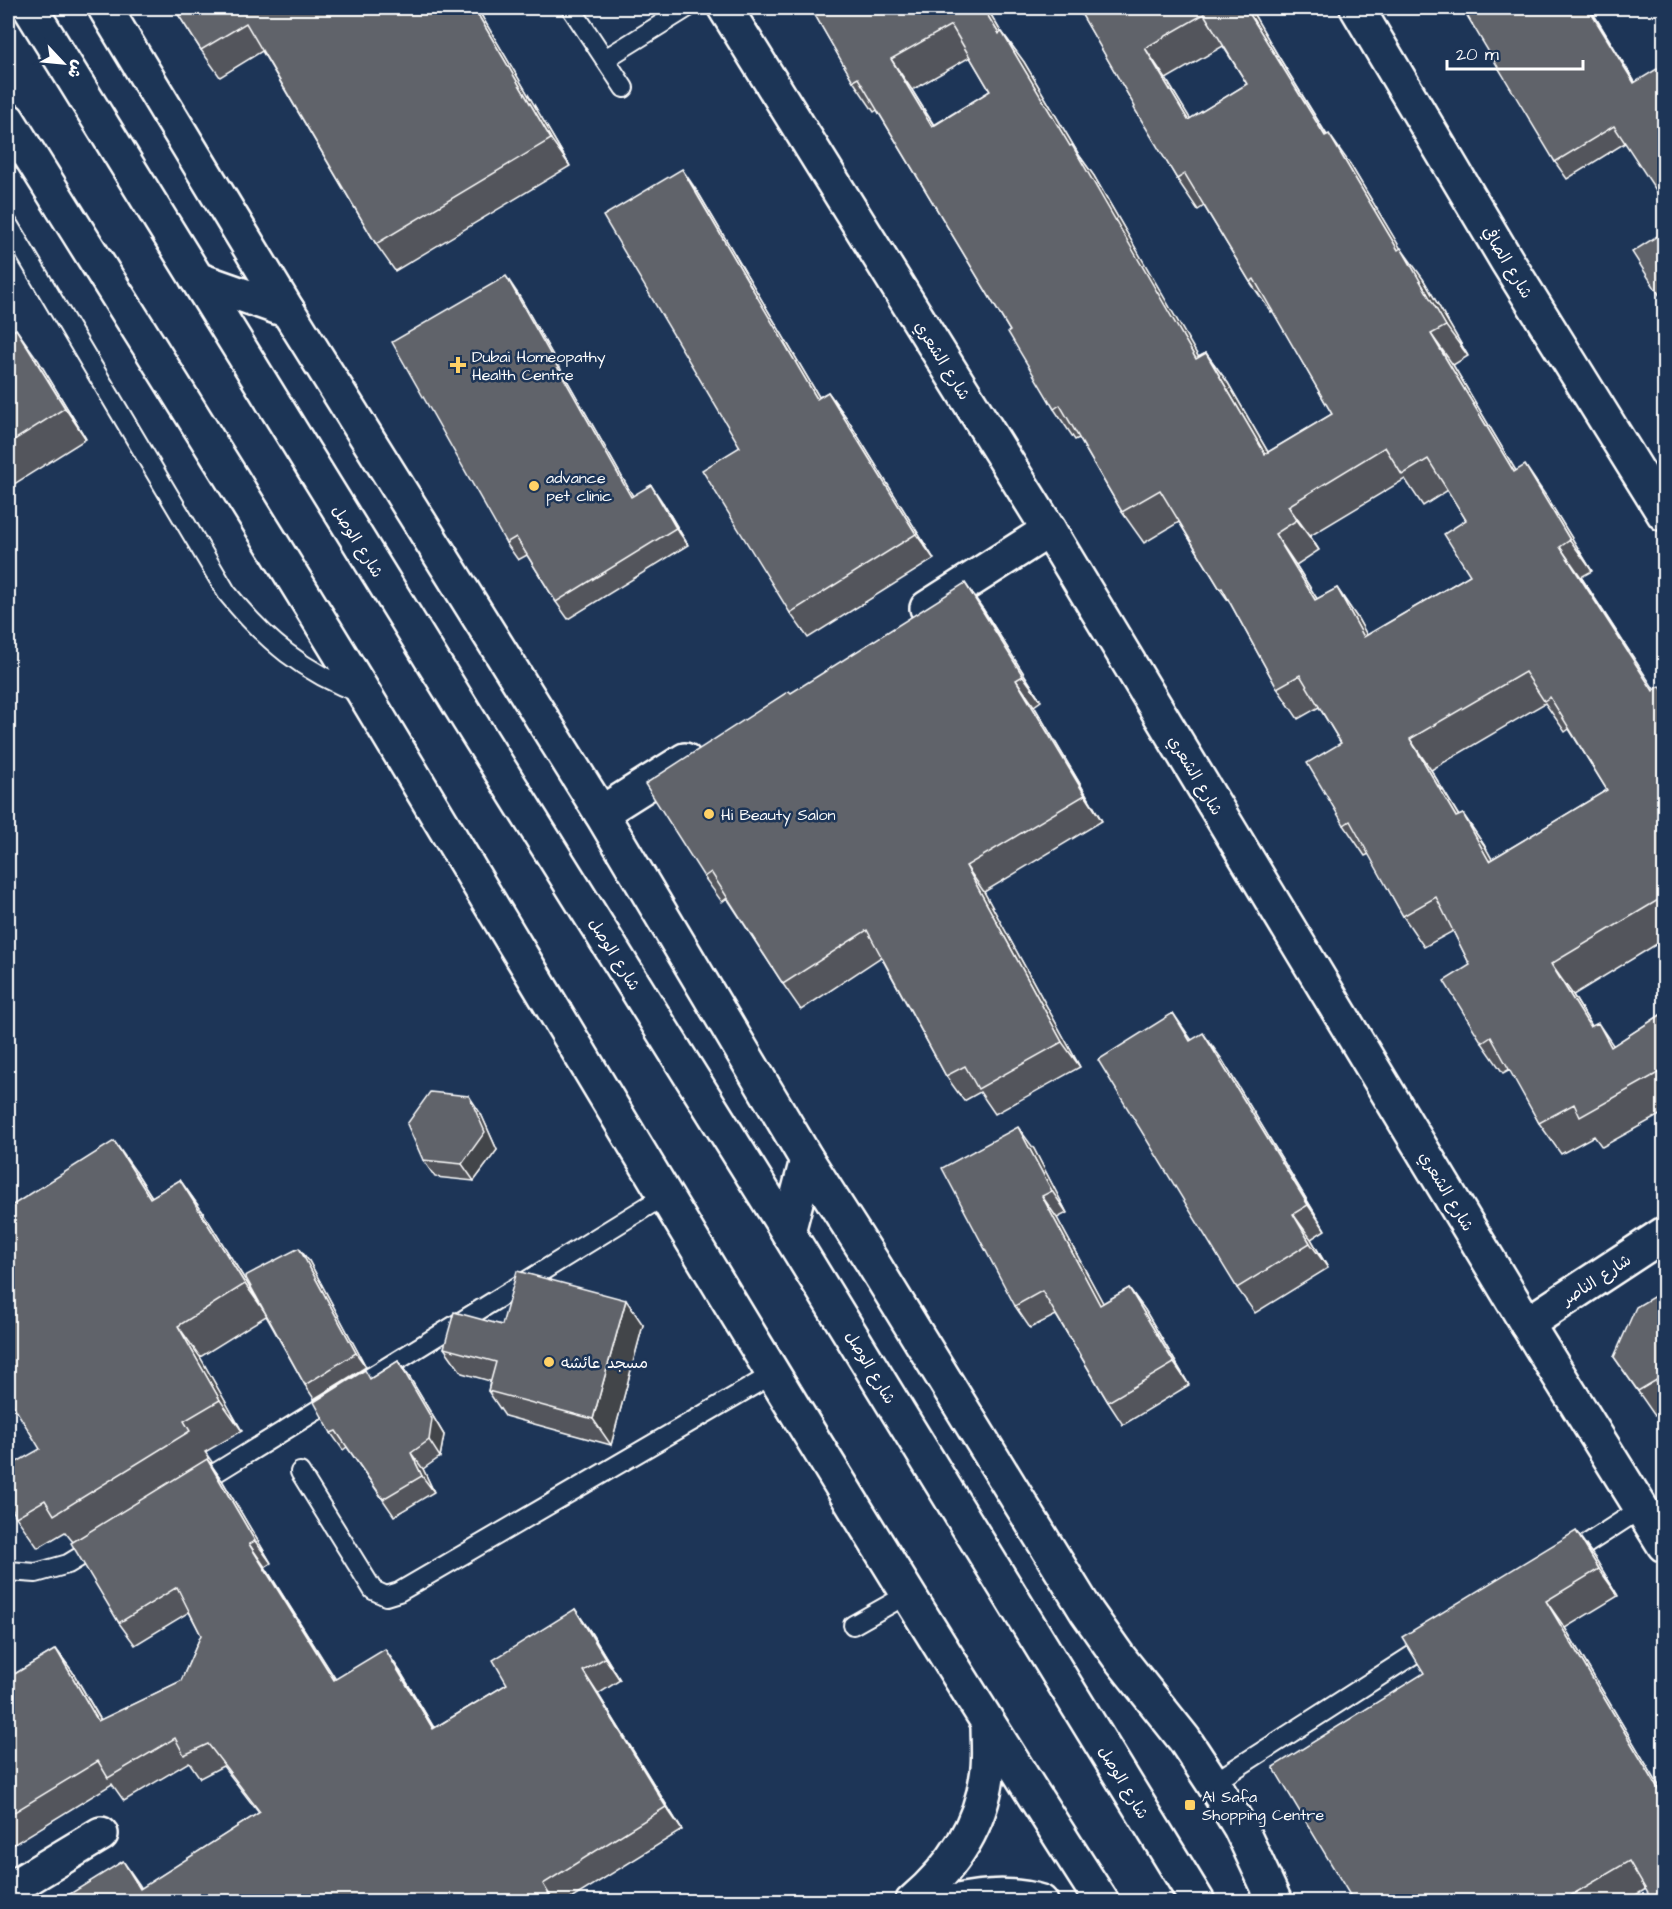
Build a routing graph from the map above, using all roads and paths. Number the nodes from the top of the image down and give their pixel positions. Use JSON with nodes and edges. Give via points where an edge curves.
{"nodes":[{"id":1,"x":30,"y":8,"type":"edge"},
{"id":2,"x":105,"y":8,"type":"edge"},
{"id":3,"x":571,"y":8,"type":"edge"},
{"id":4,"x":687,"y":8,"type":"edge"},
{"id":5,"x":725,"y":8,"type":"edge"},
{"id":6,"x":1357,"y":8,"type":"edge"},
{"id":7,"x":605,"y":59,"type":"junction"},
{"id":8,"x":624,"y":88,"type":"dead end"},
{"id":9,"x":8,"y":120,"type":"edge"},
{"id":10,"x":8,"y":224,"type":"edge"},
{"id":11,"x":197,"y":279,"type":"junction"},
{"id":12,"x":288,"y":311,"type":"junction"},
{"id":13,"x":1665,"y":514,"type":"edge"},
{"id":14,"x":1049,"y":530,"type":"junction"},
{"id":15,"x":900,"y":625,"type":"edge"},
{"id":16,"x":364,"y":695,"type":"junction"},
{"id":17,"x":711,"y":744,"type":"edge"},
{"id":18,"x":601,"y":813,"type":"junction"},
{"id":19,"x":807,"y":1160,"type":"junction"},
{"id":20,"x":664,"y":1196,"type":"junction"},
{"id":21,"x":788,"y":1232,"type":"junction"},
{"id":22,"x":1665,"y":1234,"type":"edge"},
{"id":23,"x":1527,"y":1324,"type":"junction"},
{"id":24,"x":773,"y":1374,"type":"junction"},
{"id":25,"x":300,"y":1472,"type":"dead end"},
{"id":26,"x":179,"y":1495,"type":"edge"},
{"id":27,"x":1642,"y":1508,"type":"junction"},
{"id":28,"x":118,"y":1533,"type":"edge"},
{"id":29,"x":1665,"y":1545,"type":"edge"},
{"id":30,"x":1552,"y":1566,"type":"edge"},
{"id":31,"x":8,"y":1571,"type":"edge"},
{"id":32,"x":908,"y":1594,"type":"junction"},
{"id":33,"x":853,"y":1625,"type":"dead end"},
{"id":34,"x":1453,"y":1629,"type":"edge"},
{"id":35,"x":988,"y":1724,"type":"junction"},
{"id":36,"x":1213,"y":1783,"type":"junction"},
{"id":37,"x":101,"y":1833,"type":"dead end"},
{"id":38,"x":8,"y":1890,"type":"edge"},
{"id":39,"x":912,"y":1902,"type":"edge"},
{"id":40,"x":953,"y":1902,"type":"edge"},
{"id":41,"x":1041,"y":1902,"type":"edge"},
{"id":42,"x":1102,"y":1902,"type":"edge"},
{"id":43,"x":1198,"y":1902,"type":"edge"},
{"id":44,"x":1275,"y":1902,"type":"edge"}],
"edges":[{"from":1,"to":11,"type":"street","name":"شارع الوصل"},
{"from":2,"to":12,"type":"street"},
{"from":3,"to":7,"type":"lane"},
{"from":4,"to":7,"type":"lane"},
{"from":5,"to":14,"type":"street","name":"شارع الشعري"},
{"from":6,"to":13,"type":"street","name":"شارع الصافي","via":[[1507,261]]},
{"from":7,"to":8,"type":"lane"},
{"from":9,"to":16,"type":"street"},
{"from":10,"to":16,"type":"lane","via":[[227,593],[266,637],[302,666]]},
{"from":11,"to":12,"type":"street"},
{"from":11,"to":21,"type":"street","name":"شارع الوصل"},
{"from":12,"to":18,"type":"street"},
{"from":14,"to":15,"type":"street"},
{"from":14,"to":23,"type":"street","name":"شارع الشعري"},
{"from":16,"to":20,"type":"street"},
{"from":17,"to":18,"type":"street"},
{"from":18,"to":19,"type":"street"},
{"from":19,"to":21,"type":"street"},
{"from":19,"to":36,"type":"street","via":[[1086,1612]]},
{"from":20,"to":24,"type":"street"},
{"from":20,"to":26,"type":"lane"},
{"from":21,"to":43,"type":"street","name":"شارع الوصل"},
{"from":22,"to":23,"type":"street","name":"شارع الناصر"},
{"from":23,"to":27,"type":"street","name":"شارع الشعري"},
{"from":24,"to":25,"type":"lane","via":[[392,1595],[374,1590]]},
{"from":24,"to":32,"type":"street"},
{"from":27,"to":29,"type":"street","name":"شارع الشعري"},
{"from":27,"to":30,"type":"lane"},
{"from":28,"to":31,"type":"lane","via":[[68,1564],[36,1573]]},
{"from":32,"to":33,"type":"lane"},
{"from":32,"to":35,"type":"street"},
{"from":34,"to":36,"type":"lane"},
{"from":35,"to":39,"type":"street","via":[[988,1775],[969,1833],[954,1860]]},
{"from":35,"to":42,"type":"street"},
{"from":36,"to":44,"type":"street","via":[[1240,1827]]},
{"from":37,"to":38,"type":"street"},
{"from":40,"to":41,"type":"street","via":[[1003,1896]]}]}
